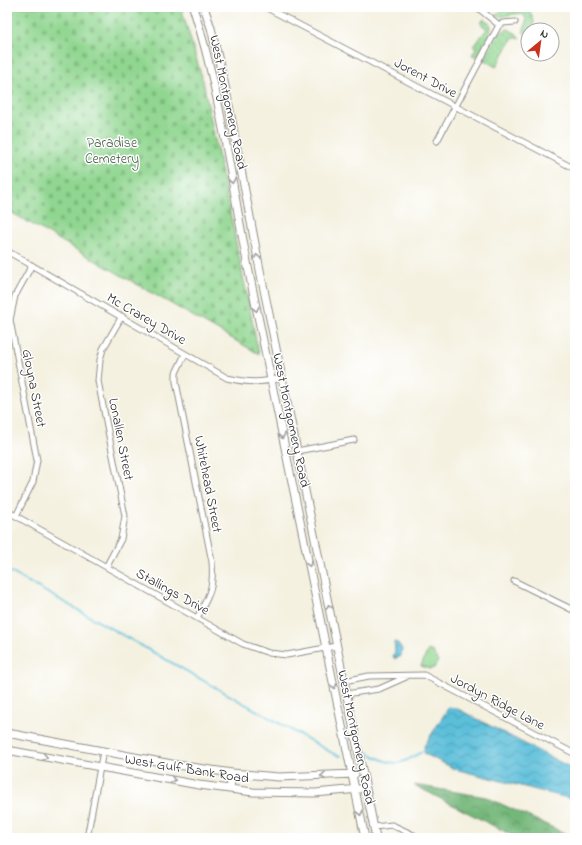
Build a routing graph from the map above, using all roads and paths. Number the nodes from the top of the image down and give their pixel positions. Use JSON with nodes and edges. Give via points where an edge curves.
{"nodes":[{"id":1,"x":193,"y":7,"type":"edge"},
{"id":2,"x":204,"y":7,"type":"edge"},
{"id":3,"x":265,"y":7,"type":"edge"},
{"id":4,"x":477,"y":7,"type":"edge"},
{"id":5,"x":515,"y":22,"type":"dead end"},
{"id":6,"x":499,"y":25,"type":"junction"},
{"id":7,"x":456,"y":106,"type":"junction"},
{"id":8,"x":437,"y":141,"type":"dead end"},
{"id":9,"x":575,"y":169,"type":"edge"},
{"id":10,"x":7,"y":251,"type":"edge"},
{"id":11,"x":32,"y":265,"type":"junction"},
{"id":12,"x":122,"y":316,"type":"junction"},
{"id":13,"x":185,"y":354,"type":"junction"},
{"id":14,"x":282,"y":378,"type":"junction"},
{"id":15,"x":271,"y":380,"type":"junction"},
{"id":16,"x":354,"y":440,"type":"dead end"},
{"id":17,"x":297,"y":451,"type":"junction"},
{"id":18,"x":7,"y":511,"type":"edge"},
{"id":19,"x":16,"y":516,"type":"junction"},
{"id":20,"x":106,"y":567,"type":"junction"},
{"id":21,"x":514,"y":580,"type":"dead end"},
{"id":22,"x":575,"y":611,"type":"edge"},
{"id":23,"x":197,"y":618,"type":"junction"},
{"id":24,"x":336,"y":646,"type":"junction"},
{"id":25,"x":326,"y":648,"type":"junction"},
{"id":26,"x":409,"y":675,"type":"junction"},
{"id":27,"x":344,"y":681,"type":"junction"},
{"id":28,"x":346,"y":694,"type":"junction"},
{"id":29,"x":7,"y":734,"type":"edge"},
{"id":30,"x":7,"y":750,"type":"edge"},
{"id":31,"x":103,"y":751,"type":"junction"},
{"id":32,"x":575,"y":754,"type":"edge"},
{"id":33,"x":100,"y":768,"type":"junction"},
{"id":34,"x":232,"y":773,"type":"junction"},
{"id":35,"x":362,"y":773,"type":"junction"},
{"id":36,"x":352,"y":774,"type":"junction"},
{"id":37,"x":366,"y":788,"type":"junction"},
{"id":38,"x":230,"y":789,"type":"junction"},
{"id":39,"x":355,"y":789,"type":"junction"},
{"id":40,"x":374,"y":827,"type":"junction"},
{"id":41,"x":88,"y":838,"type":"edge"},
{"id":42,"x":365,"y":838,"type":"edge"},
{"id":43,"x":376,"y":838,"type":"edge"},
{"id":44,"x":420,"y":838,"type":"edge"}],
"edges":[{"from":1,"to":15,"type":"main road","name":"West Montgomery Road","one_way":true,"via":[[216,93]]},
{"from":14,"to":2,"type":"main road","name":"West Montgomery Road","one_way":true,"via":[[226,90]]},
{"from":3,"to":7,"type":"street","name":"Jorent Drive"},
{"from":4,"to":6,"type":"street"},
{"from":5,"to":6,"type":"street"},
{"from":6,"to":7,"type":"street"},
{"from":7,"to":8,"type":"street"},
{"from":7,"to":9,"type":"street","name":"Jorent Drive"},
{"from":10,"to":11,"type":"street","name":"Mc Crarey Drive"},
{"from":11,"to":12,"type":"street","name":"Mc Crarey Drive"},
{"from":11,"to":19,"type":"street","name":"Gloyna Street","via":[[15,296],[10,320],[37,460],[33,482]]},
{"from":12,"to":13,"type":"street","name":"Mc Crarey Drive"},
{"from":12,"to":20,"type":"street","name":"Lonallen Street","via":[[103,349],[98,381],[125,516],[122,539]]},
{"from":13,"to":15,"type":"street","name":"Mc Crarey Drive","via":[[227,378],[244,382]]},
{"from":13,"to":23,"type":"street","name":"Whitehead Street","via":[[176,373],[176,382],[213,578],[210,593]]},
{"from":14,"to":15,"type":"street","name":"Mc Crarey Drive"},
{"from":14,"to":17,"type":"main road","name":"West Montgomery Road"},
{"from":15,"to":25,"type":"main road","name":"West Montgomery Road","one_way":true},
{"from":16,"to":17,"type":"street"},
{"from":24,"to":17,"type":"main road","name":"West Montgomery Road","one_way":true},
{"from":18,"to":19,"type":"street","name":"Stallings Drive"},
{"from":19,"to":20,"type":"street","name":"Stallings Drive"},
{"from":20,"to":23,"type":"street","name":"Stallings Drive"},
{"from":21,"to":22,"type":"street"},
{"from":23,"to":25,"type":"street","name":"Stallings Drive","via":[[243,644],[269,653],[286,655]]},
{"from":24,"to":25,"type":"street","name":"Stallings Drive"},
{"from":24,"to":27,"type":"main road","name":"West Montgomery Road"},
{"from":25,"to":36,"type":"main road","name":"West Montgomery Road","one_way":true},
{"from":26,"to":27,"type":"street","name":"Jordyn Ridge Lane","via":[[369,676]]},
{"from":26,"to":28,"type":"street","via":[[379,689]]},
{"from":26,"to":32,"type":"street","name":"Jordyn Ridge Lane","via":[[424,675]]},
{"from":27,"to":28,"type":"main road","name":"West Montgomery Road"},
{"from":28,"to":35,"type":"main road","name":"West Montgomery Road"},
{"from":29,"to":31,"type":"main road","name":"West Gulf Bank Road"},
{"from":30,"to":33,"type":"main road","name":"West Gulf Bank Road","one_way":true},
{"from":31,"to":33,"type":"street"},
{"from":31,"to":34,"type":"main road","name":"West Gulf Bank Road"},
{"from":33,"to":38,"type":"main road","name":"West Gulf Bank Road","one_way":true},
{"from":33,"to":41,"type":"street"},
{"from":36,"to":34,"type":"main road","name":"West Gulf Bank Road","one_way":true,"via":[[279,776]]},
{"from":34,"to":38,"type":"main road"},
{"from":35,"to":36,"type":"main road","name":"West Gulf Bank Road"},
{"from":35,"to":37,"type":"main road","name":"West Montgomery Road"},
{"from":36,"to":39,"type":"main road","name":"West Montgomery Road"},
{"from":37,"to":39,"type":"main road","name":"West Gulf Bank Road"},
{"from":37,"to":40,"type":"main road","name":"West Montgomery Road"},
{"from":38,"to":39,"type":"main road","name":"West Gulf Bank Road","via":[[274,793],[315,793]]},
{"from":39,"to":42,"type":"main road","name":"West Montgomery Road","one_way":true},
{"from":40,"to":43,"type":"main road","name":"West Montgomery Road"},
{"from":40,"to":44,"type":"street","via":[[392,826]]}]}
